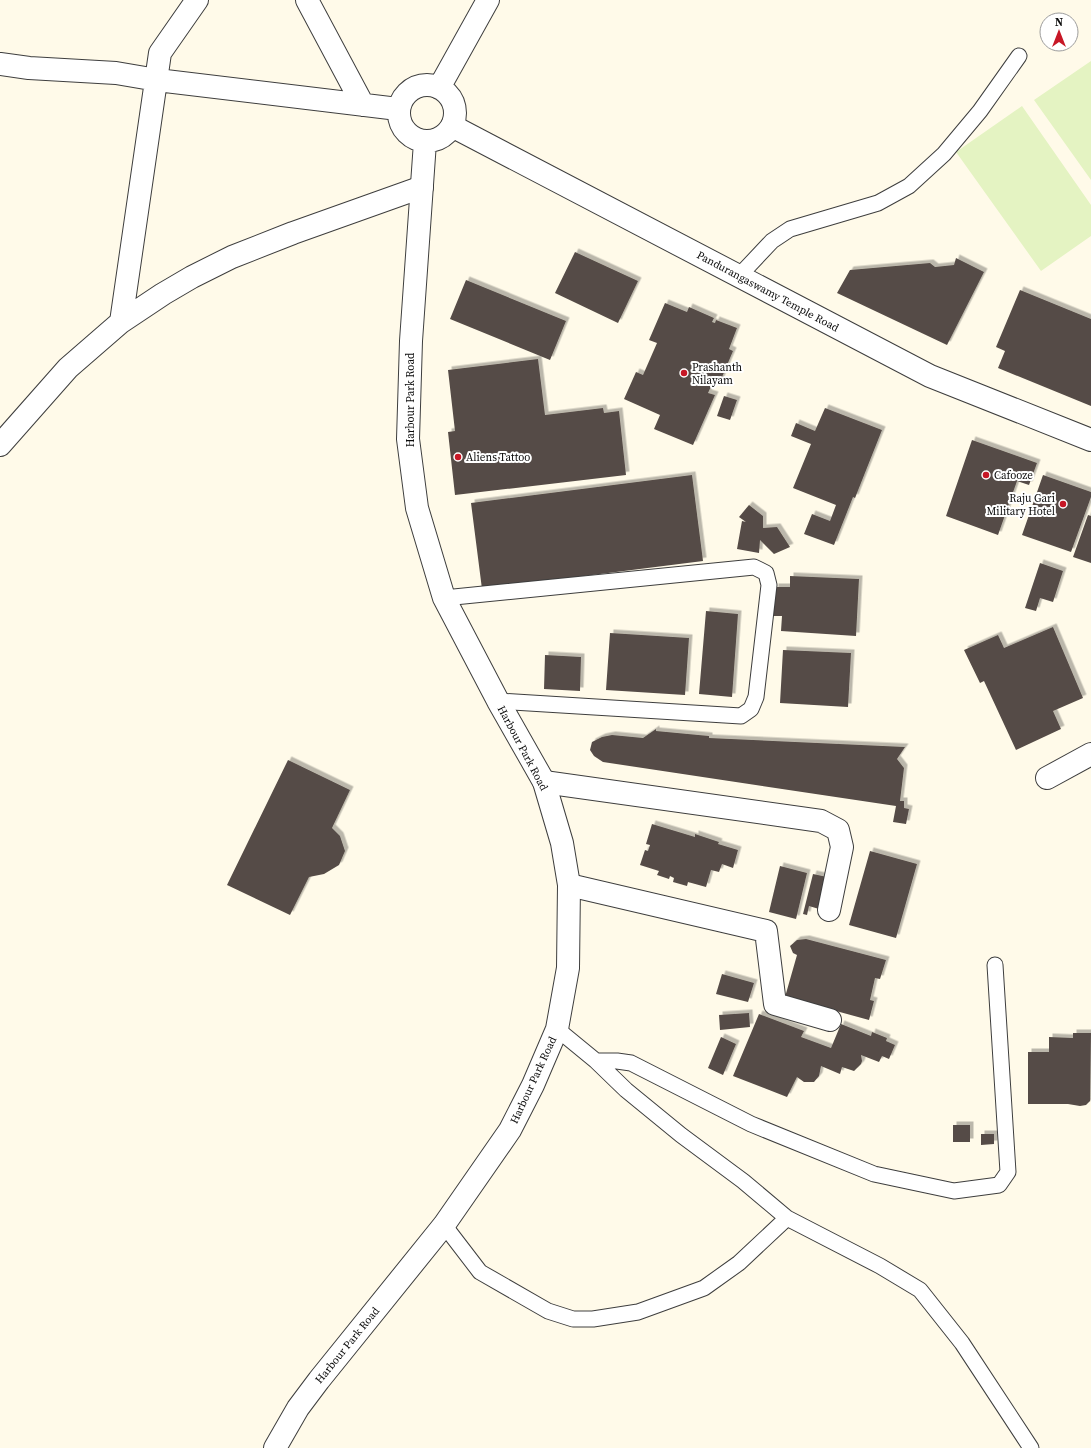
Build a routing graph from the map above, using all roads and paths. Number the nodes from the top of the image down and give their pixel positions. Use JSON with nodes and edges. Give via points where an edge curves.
{"nodes":[{"id":1,"x":307,"y":0,"type":"edge"},
{"id":2,"x":488,"y":0,"type":"edge"},
{"id":3,"x":192,"y":2,"type":"edge"},
{"id":4,"x":1019,"y":56,"type":"dead end"},
{"id":5,"x":0,"y":64,"type":"edge"},
{"id":6,"x":157,"y":80,"type":"junction"},
{"id":7,"x":439,"y":88,"type":"junction"},
{"id":8,"x":363,"y":105,"type":"junction"},
{"id":9,"x":398,"y":109,"type":"junction"},
{"id":10,"x":452,"y":126,"type":"junction"},
{"id":11,"x":425,"y":142,"type":"junction"},
{"id":12,"x":422,"y":187,"type":"junction"},
{"id":13,"x":739,"y":276,"type":"junction"},
{"id":14,"x":121,"y":322,"type":"junction"},
{"id":15,"x":1091,"y":440,"type":"edge"},
{"id":16,"x":0,"y":445,"type":"edge"},
{"id":17,"x":444,"y":598,"type":"junction"},
{"id":18,"x":498,"y":701,"type":"junction"},
{"id":19,"x":1091,"y":754,"type":"edge"},
{"id":20,"x":1047,"y":778,"type":"dead end"},
{"id":21,"x":544,"y":782,"type":"junction"},
{"id":22,"x":569,"y":885,"type":"junction"},
{"id":23,"x":829,"y":910,"type":"dead end"},
{"id":24,"x":994,"y":965,"type":"dead end"},
{"id":25,"x":830,"y":1020,"type":"dead end"},
{"id":26,"x":557,"y":1029,"type":"junction"},
{"id":27,"x":596,"y":1061,"type":"junction"},
{"id":28,"x":787,"y":1218,"type":"junction"},
{"id":29,"x":444,"y":1225,"type":"junction"},
{"id":30,"x":275,"y":1448,"type":"edge"},
{"id":31,"x":1032,"y":1448,"type":"edge"}],
"edges":[{"from":1,"to":8,"type":"street"},
{"from":2,"to":7,"type":"street"},
{"from":3,"to":6,"type":"street","via":[[160,53]]},
{"from":4,"to":13,"type":"lane","via":[[980,111],[944,154],[910,186],[878,203],[790,229],[772,241]]},
{"from":5,"to":6,"type":"street","via":[[116,73]]},
{"from":6,"to":8,"type":"street"},
{"from":6,"to":14,"type":"street"},
{"from":7,"to":9,"type":"street","via":[[429,85],[418,86],[402,99]]},
{"from":7,"to":10,"type":"street","via":[[454,104]]},
{"from":8,"to":9,"type":"street"},
{"from":9,"to":11,"type":"street","via":[[398,118],[408,135]]},
{"from":10,"to":11,"type":"street","via":[[441,138]]},
{"from":10,"to":13,"type":"street","name":"Pandurangaswamy Temple Road"},
{"from":11,"to":12,"type":"street","name":"Harbour Park Road"},
{"from":12,"to":14,"type":"street","via":[[232,258],[192,277]]},
{"from":12,"to":17,"type":"street","name":"Harbour Park Road","via":[[411,341],[408,439],[417,508]]},
{"from":13,"to":15,"type":"street","name":"Pandurangaswamy Temple Road","via":[[930,376]]},
{"from":14,"to":16,"type":"street","via":[[68,368]]},
{"from":17,"to":18,"type":"street","name":"Harbour Park Road"},
{"from":17,"to":18,"type":"lane","via":[[754,567],[766,573],[769,585],[756,697],[751,709],[741,716]]},
{"from":18,"to":21,"type":"street","name":"Harbour Park Road"},
{"from":19,"to":20,"type":"street"},
{"from":21,"to":22,"type":"street","name":"Harbour Park Road","via":[[562,843]]},
{"from":21,"to":23,"type":"street","via":[[820,821],[838,830],[842,847]]},
{"from":22,"to":25,"type":"street","via":[[766,931],[775,1004]]},
{"from":22,"to":26,"type":"street","name":"Harbour Park Road","via":[[568,968]]},
{"from":24,"to":27,"type":"lane","via":[[1008,1172],[999,1185],[954,1191],[874,1174],[751,1124],[631,1063],[617,1060]]},
{"from":26,"to":27,"type":"lane"},
{"from":26,"to":29,"type":"street","name":"Harbour Park Road","via":[[510,1130]]},
{"from":27,"to":28,"type":"lane","via":[[626,1090]]},
{"from":28,"to":29,"type":"lane","via":[[739,1264],[704,1288],[638,1312],[593,1319],[573,1319],[548,1311],[480,1272]]},
{"from":28,"to":31,"type":"lane","via":[[880,1266],[920,1290],[962,1343]]},
{"from":29,"to":30,"type":"street","name":"Harbour Park Road","via":[[319,1380],[298,1408]]}]}
